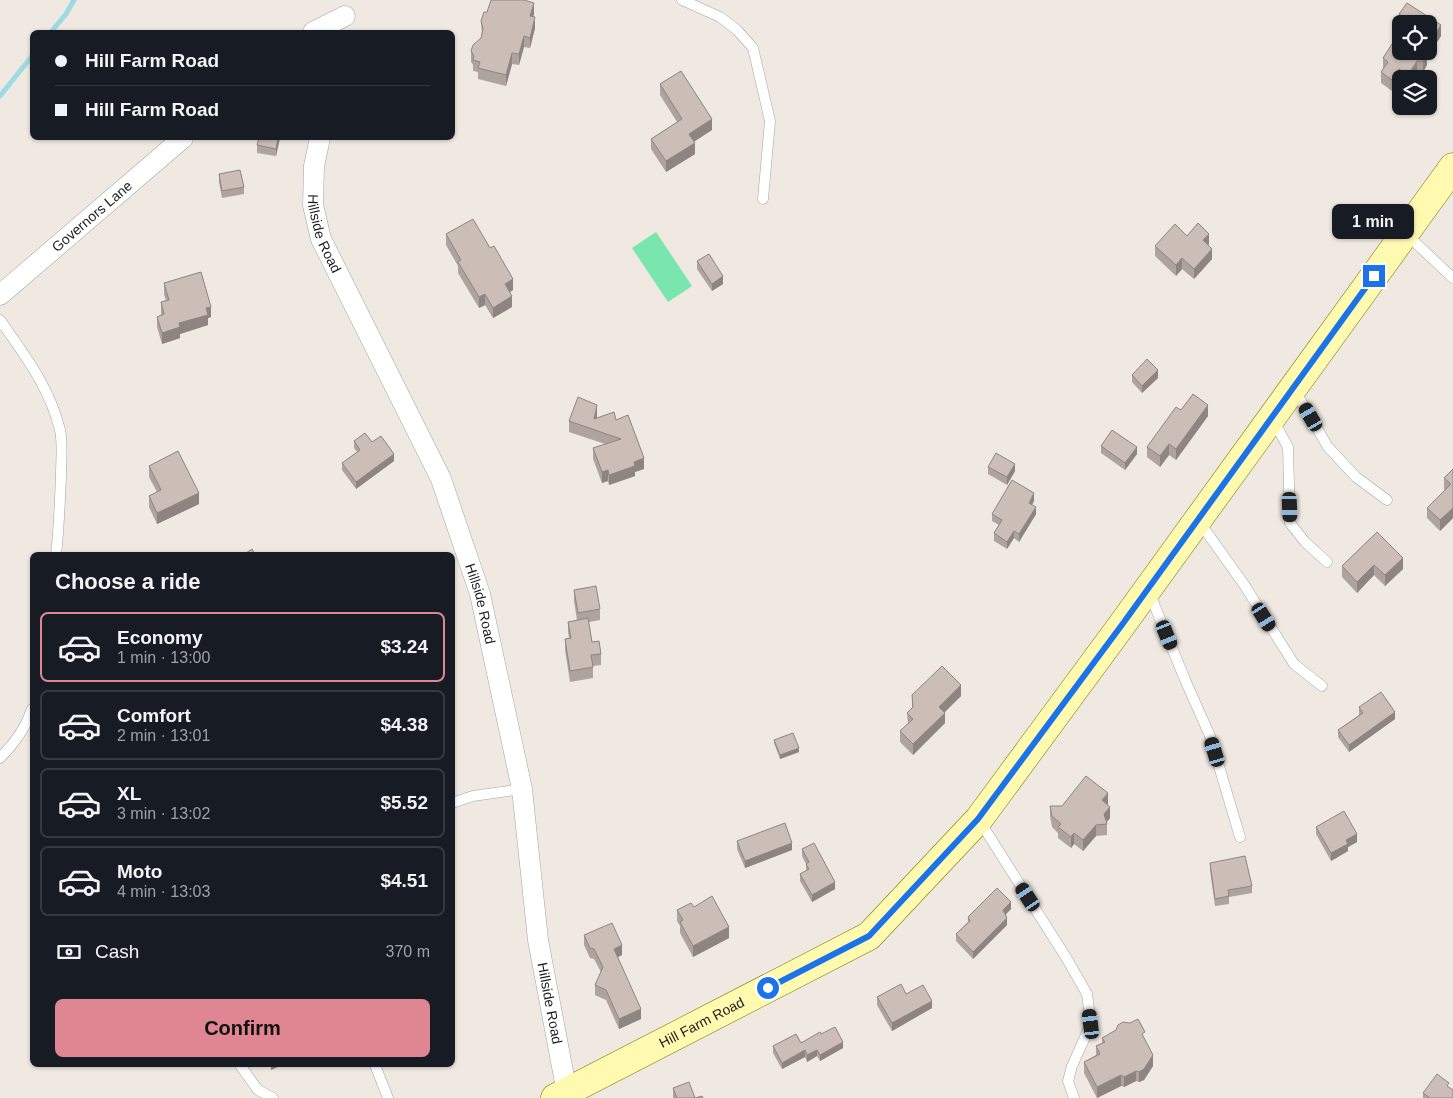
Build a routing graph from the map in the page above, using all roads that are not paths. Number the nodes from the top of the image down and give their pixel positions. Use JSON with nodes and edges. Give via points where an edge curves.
{"nodes":[{"id":1,"x":682,"y":0,"type":"edge"},
{"id":2,"x":345,"y":16,"type":"edge"},
{"id":3,"x":318,"y":30,"type":"edge"},
{"id":4,"x":181,"y":140,"type":"edge"},
{"id":5,"x":320,"y":140,"type":"edge"},
{"id":6,"x":1453,"y":167,"type":"edge"},
{"id":7,"x":763,"y":199,"type":"dead end"},
{"id":8,"x":1405,"y":233,"type":"junction"},
{"id":9,"x":1453,"y":278,"type":"edge"},
{"id":10,"x":0,"y":295,"type":"edge"},
{"id":11,"x":0,"y":320,"type":"edge"},
{"id":12,"x":1293,"y":388,"type":"junction"},
{"id":13,"x":1272,"y":417,"type":"junction"},
{"id":14,"x":1387,"y":500,"type":"dead end"},
{"id":15,"x":1198,"y":519,"type":"junction"},
{"id":16,"x":56,"y":552,"type":"edge"},
{"id":17,"x":1328,"y":562,"type":"dead end"},
{"id":18,"x":1148,"y":588,"type":"junction"},
{"id":19,"x":1322,"y":686,"type":"dead end"},
{"id":20,"x":30,"y":713,"type":"edge"},
{"id":21,"x":0,"y":758,"type":"edge"},
{"id":22,"x":522,"y":788,"type":"junction"},
{"id":23,"x":455,"y":802,"type":"edge"},
{"id":24,"x":978,"y":819,"type":"junction"},
{"id":25,"x":1240,"y":837,"type":"dead end"},
{"id":26,"x":241,"y":1067,"type":"edge"},
{"id":27,"x":376,"y":1067,"type":"edge"},
{"id":28,"x":563,"y":1096,"type":"edge"},
{"id":29,"x":273,"y":1098,"type":"edge"},
{"id":30,"x":388,"y":1098,"type":"edge"},
{"id":31,"x":1074,"y":1098,"type":"edge"}],
"edges":[{"from":1,"to":7,"type":"lane","via":[[720,17],[752,48],[770,121]]},
{"from":2,"to":3,"type":"street"},
{"from":4,"to":10,"type":"street","name":"Governors Lane"},
{"from":5,"to":22,"type":"street","name":"Hillside Road","via":[[314,166],[313,205],[321,239],[441,479],[480,594]]},
{"from":6,"to":8,"type":"main road","name":"Hill Farm Road"},
{"from":8,"to":9,"type":"lane"},
{"from":8,"to":12,"type":"main road","name":"Hill Farm Road"},
{"from":11,"to":16,"type":"lane","via":[[32,364],[60,430],[62,458]]},
{"from":12,"to":13,"type":"main road","name":"Hill Farm Road"},
{"from":12,"to":14,"type":"lane","via":[[1328,446],[1356,477]]},
{"from":13,"to":15,"type":"main road","name":"Hill Farm Road"},
{"from":13,"to":17,"type":"lane","via":[[1288,447],[1290,523],[1305,542]]},
{"from":15,"to":18,"type":"main road","name":"Hill Farm Road"},
{"from":15,"to":19,"type":"lane","via":[[1294,664]]},
{"from":18,"to":24,"type":"main road","name":"Hill Farm Road"},
{"from":18,"to":25,"type":"lane","via":[[1210,736]]},
{"from":20,"to":21,"type":"lane"},
{"from":22,"to":23,"type":"lane"},
{"from":22,"to":28,"type":"street","name":"Hillside Road","via":[[538,940]]},
{"from":24,"to":28,"type":"main road","name":"Hill Farm Road","via":[[869,936]]},
{"from":24,"to":31,"type":"lane","via":[[1088,994],[1091,1024],[1068,1081]]},
{"from":26,"to":29,"type":"lane","via":[[258,1090]]},
{"from":27,"to":30,"type":"lane"}]}
